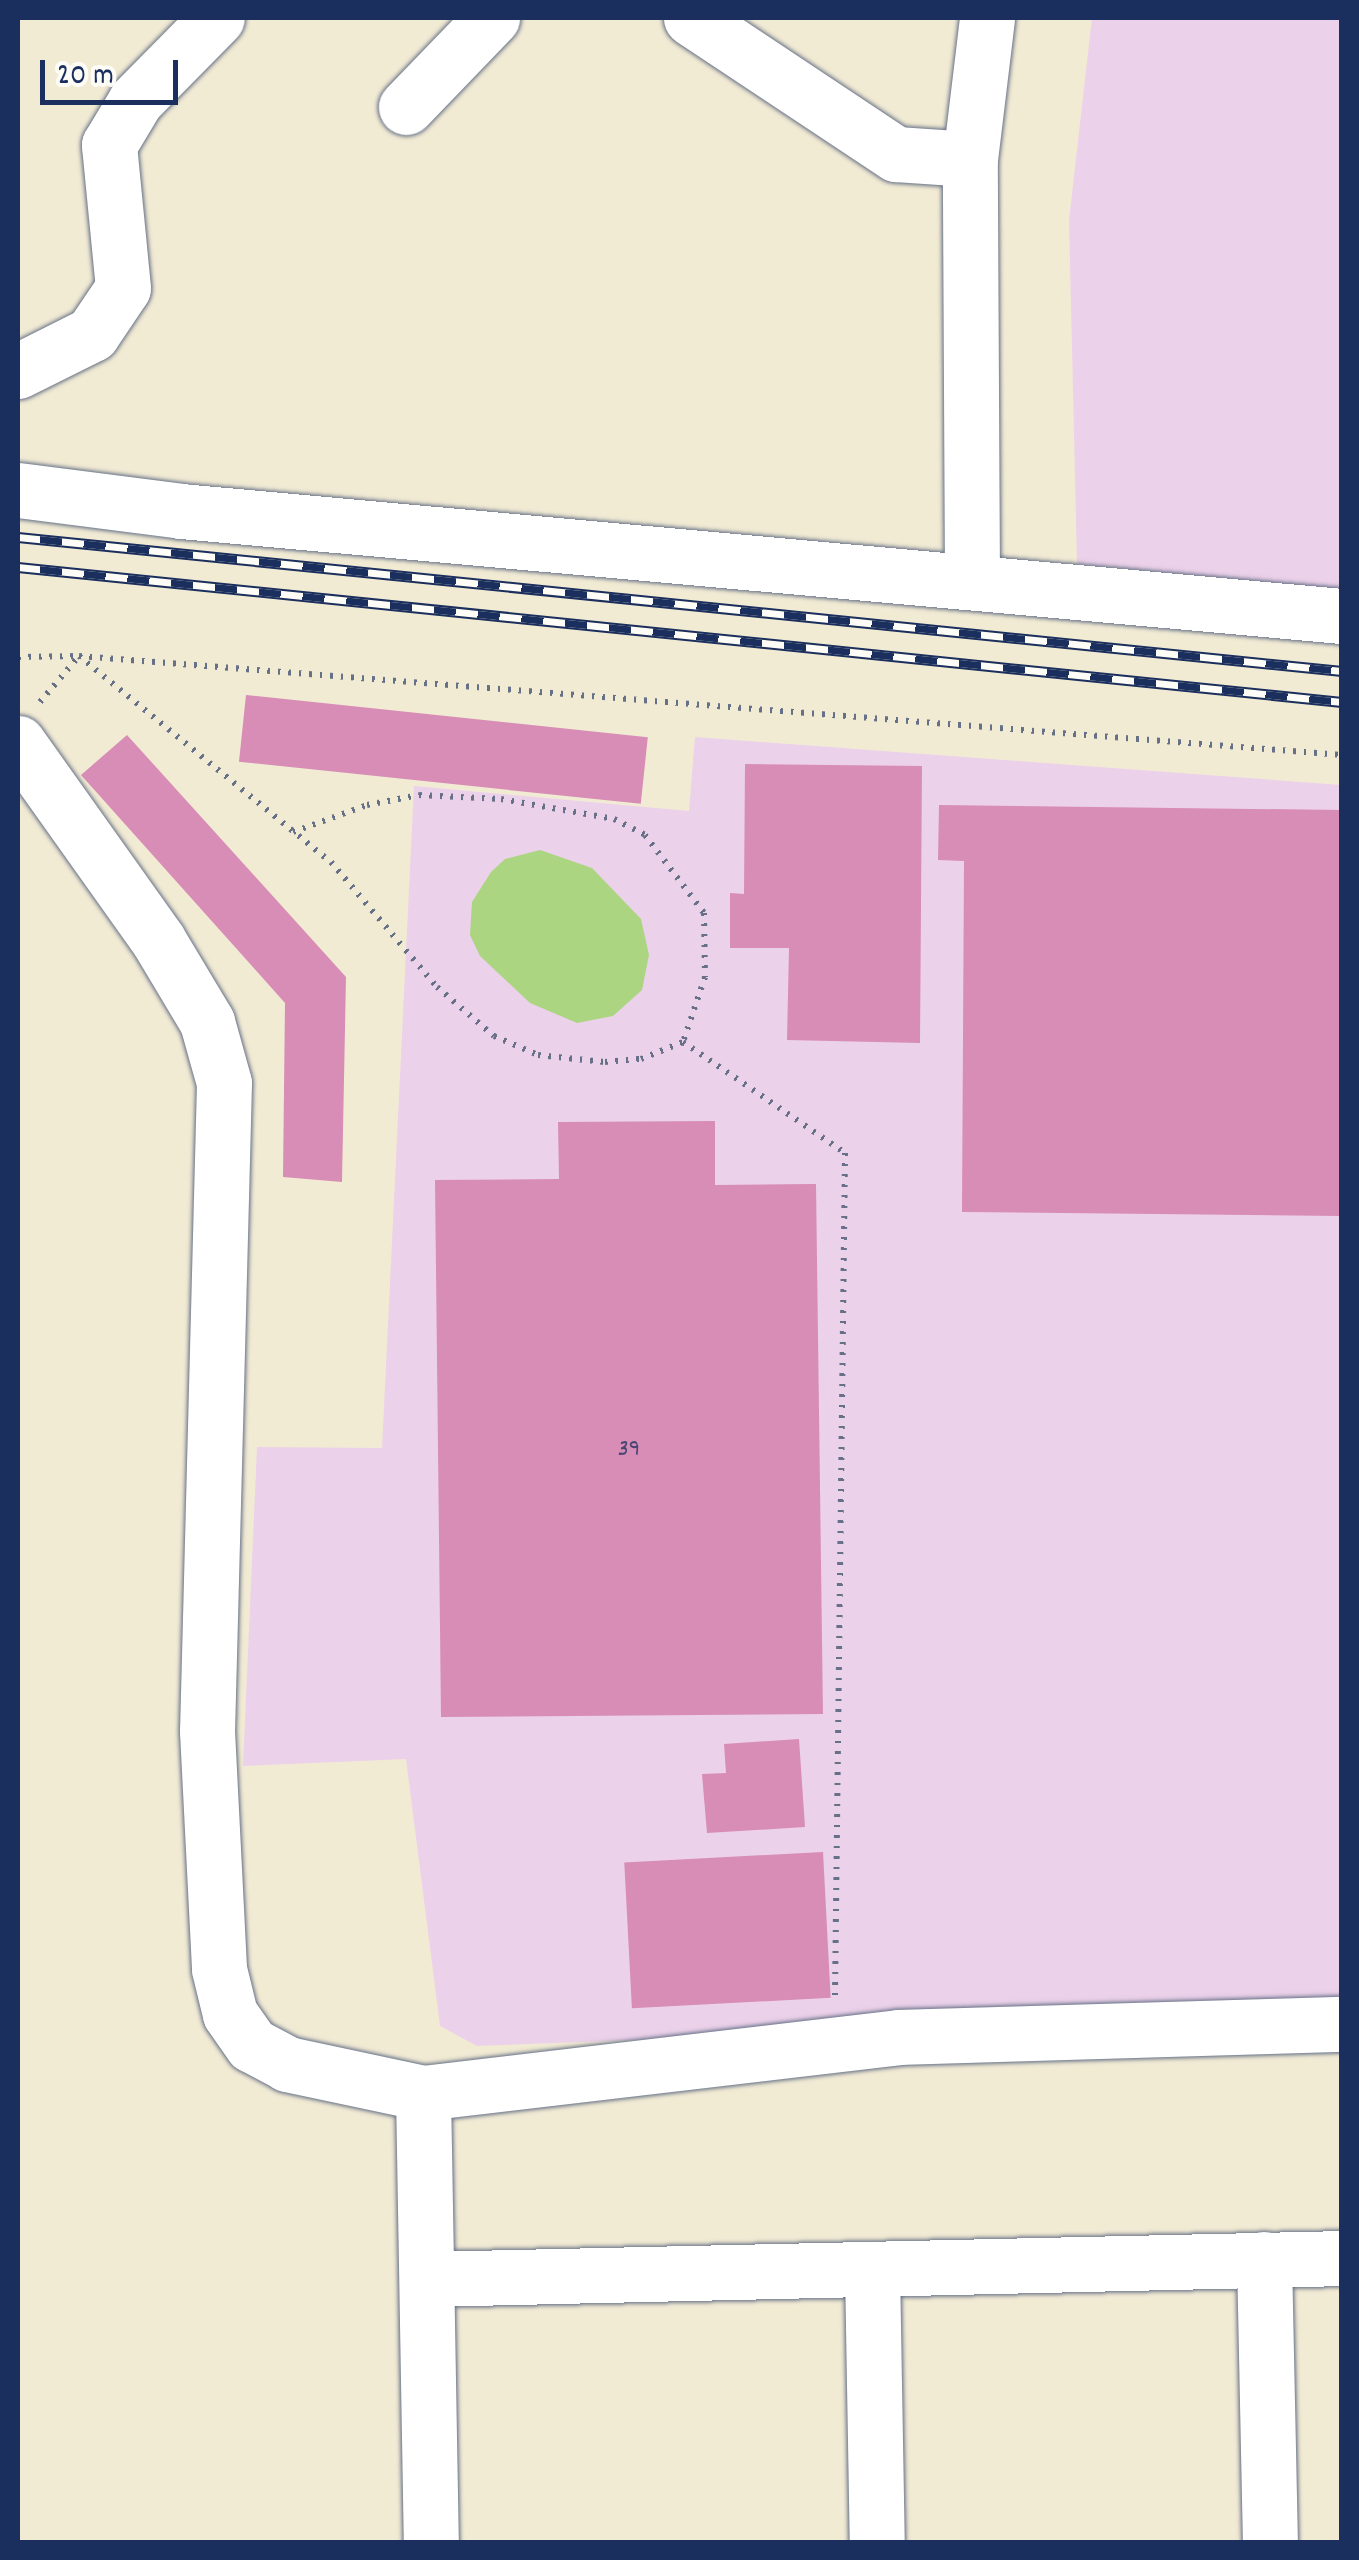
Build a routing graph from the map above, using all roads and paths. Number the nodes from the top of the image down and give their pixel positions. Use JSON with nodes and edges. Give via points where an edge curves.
{"nodes":[{"id":1,"x":217,"y":18,"type":"edge"},
{"id":2,"x":492,"y":18,"type":"edge"},
{"id":3,"x":691,"y":18,"type":"edge"},
{"id":4,"x":986,"y":18,"type":"edge"},
{"id":5,"x":406,"y":107,"type":"dead end"},
{"id":6,"x":970,"y":159,"type":"junction"},
{"id":7,"x":18,"y":371,"type":"edge"},
{"id":8,"x":18,"y":490,"type":"edge"},
{"id":9,"x":972,"y":581,"type":"junction"},
{"id":10,"x":1342,"y":616,"type":"edge"},
{"id":11,"x":18,"y":656,"type":"edge"},
{"id":12,"x":79,"y":656,"type":"junction"},
{"id":13,"x":24,"y":729,"type":"edge"},
{"id":14,"x":1342,"y":755,"type":"edge"},
{"id":15,"x":294,"y":832,"type":"junction"},
{"id":16,"x":683,"y":1042,"type":"junction"},
{"id":17,"x":1342,"y":2024,"type":"edge"},
{"id":18,"x":835,"y":2044,"type":"junction"},
{"id":19,"x":423,"y":2093,"type":"junction"},
{"id":20,"x":1342,"y":2258,"type":"edge"},
{"id":21,"x":1264,"y":2260,"type":"junction"},
{"id":22,"x":872,"y":2269,"type":"junction"},
{"id":23,"x":426,"y":2280,"type":"junction"},
{"id":24,"x":431,"y":2542,"type":"edge"},
{"id":25,"x":877,"y":2542,"type":"edge"},
{"id":26,"x":1270,"y":2542,"type":"edge"}],
"edges":[{"from":1,"to":7,"type":"street","via":[[136,100],[110,145],[123,288],[92,334]]},
{"from":2,"to":5,"type":"street"},
{"from":3,"to":6,"type":"street","via":[[896,154]]},
{"from":4,"to":6,"type":"street"},
{"from":6,"to":9,"type":"street"},
{"from":8,"to":9,"type":"street","via":[[181,511]]},
{"from":9,"to":10,"type":"street"},
{"from":11,"to":12,"type":"path"},
{"from":12,"to":13,"type":"path"},
{"from":12,"to":14,"type":"path"},
{"from":12,"to":15,"type":"path"},
{"from":13,"to":19,"type":"street","via":[[207,1022],[224,1083],[207,1730],[220,1969],[230,2014],[252,2045],[288,2064]]},
{"from":15,"to":16,"type":"path","via":[[331,862],[438,986],[494,1036],[538,1054],[606,1062],[641,1059]]},
{"from":15,"to":16,"type":"path","via":[[367,805],[419,795],[501,799],[595,815],[645,835],[704,913],[706,977]]},
{"from":16,"to":18,"type":"path","via":[[845,1153]]},
{"from":17,"to":18,"type":"street"},
{"from":18,"to":19,"type":"street"},
{"from":19,"to":23,"type":"street"},
{"from":20,"to":21,"type":"street"},
{"from":21,"to":22,"type":"street"},
{"from":21,"to":26,"type":"street"},
{"from":22,"to":23,"type":"street"},
{"from":22,"to":25,"type":"street"},
{"from":23,"to":24,"type":"street"}]}
